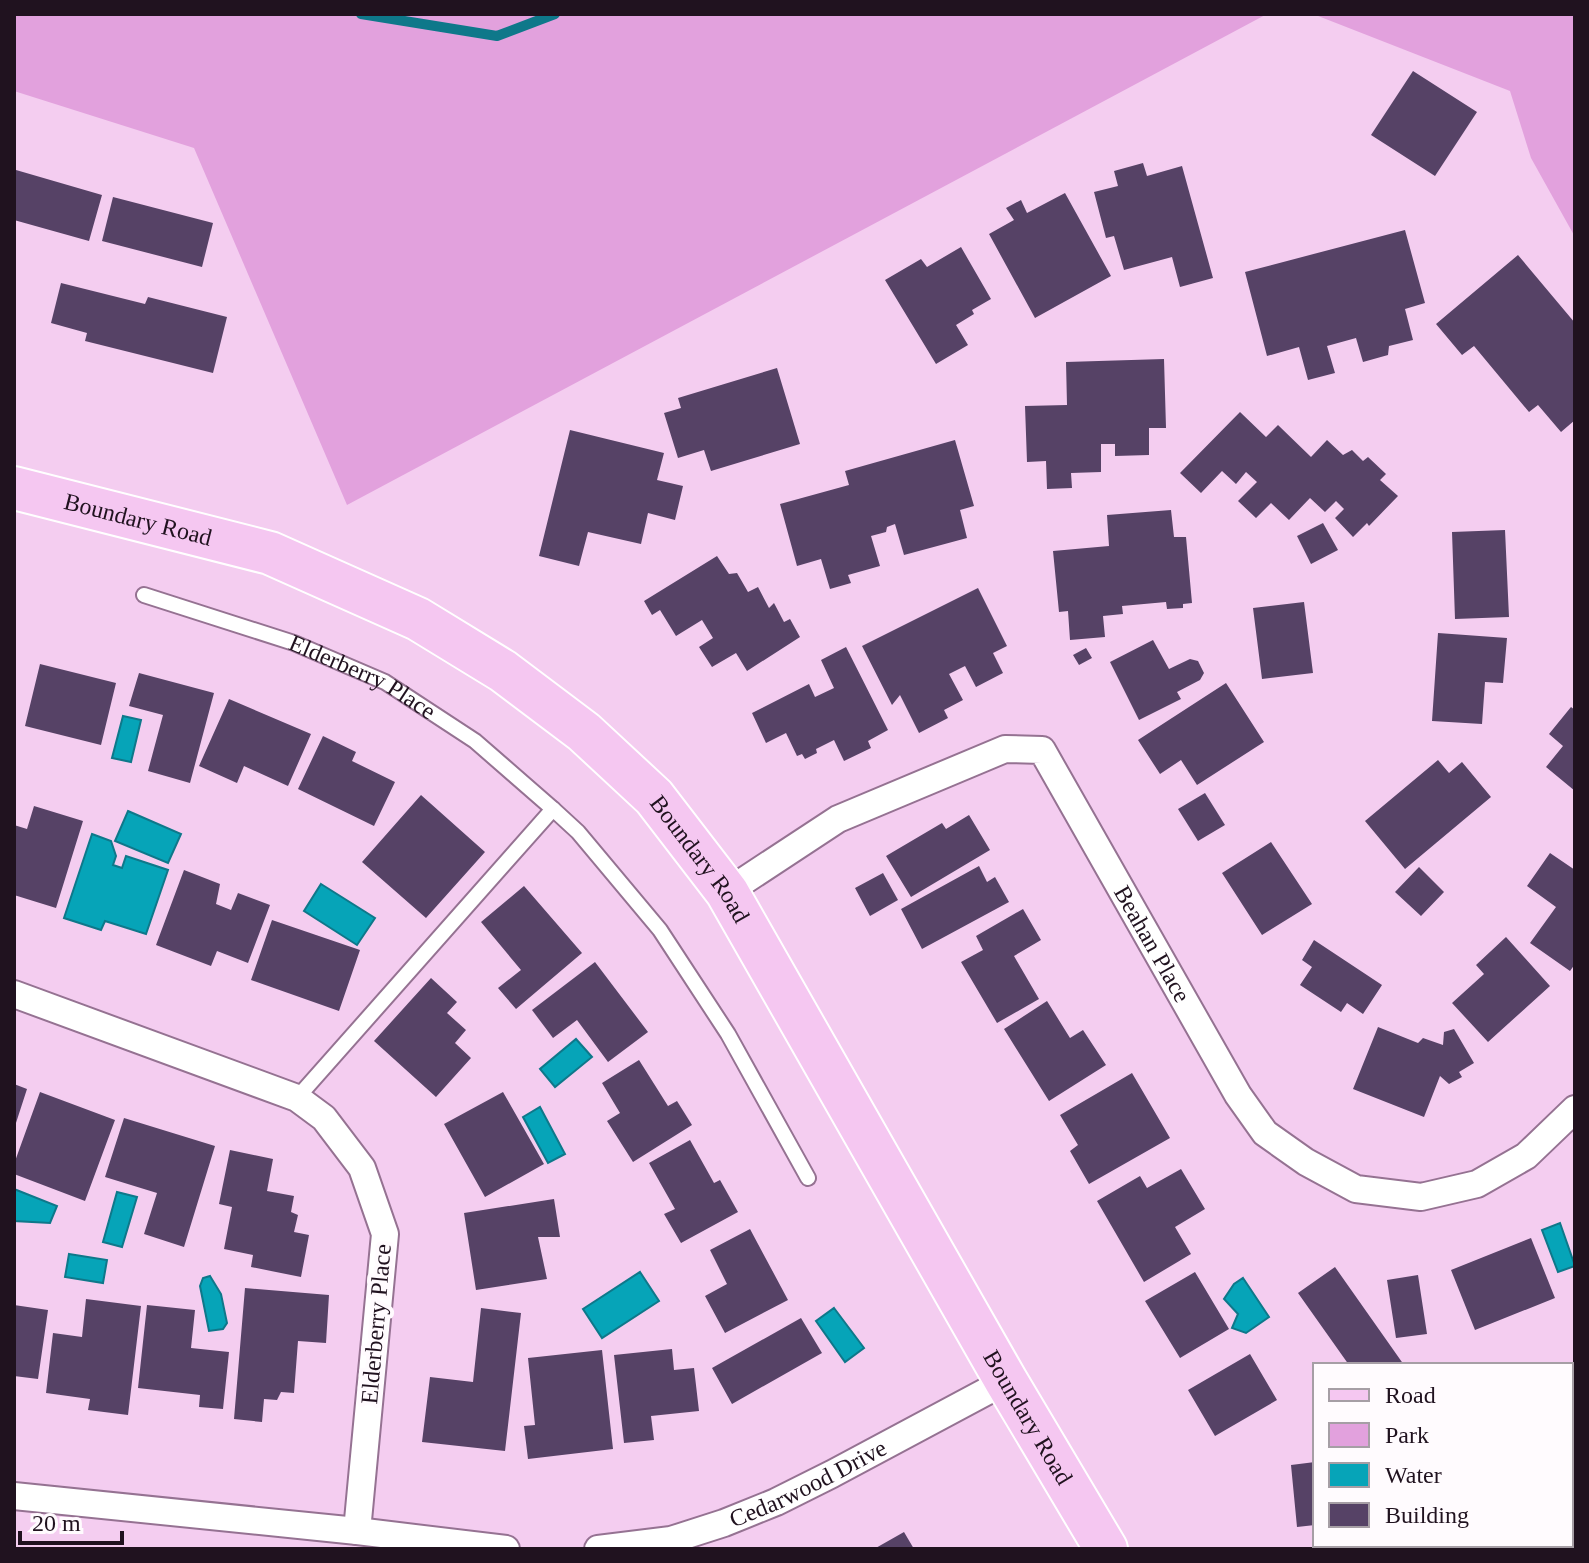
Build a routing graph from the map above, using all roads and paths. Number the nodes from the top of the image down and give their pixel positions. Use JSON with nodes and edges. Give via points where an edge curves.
{"nodes":[{"id":1,"x":14,"y":488,"type":"edge"},
{"id":2,"x":144,"y":595,"type":"dead end"},
{"id":3,"x":553,"y":809,"type":"junction"},
{"id":4,"x":727,"y":892,"type":"junction"},
{"id":5,"x":14,"y":994,"type":"edge"},
{"id":6,"x":297,"y":1098,"type":"junction"},
{"id":7,"x":1575,"y":1109,"type":"edge"},
{"id":8,"x":808,"y":1178,"type":"dead end"},
{"id":9,"x":1006,"y":1381,"type":"junction"},
{"id":10,"x":14,"y":1496,"type":"edge"},
{"id":11,"x":357,"y":1531,"type":"junction"},
{"id":12,"x":672,"y":1545,"type":"edge"},
{"id":13,"x":506,"y":1549,"type":"edge"},
{"id":14,"x":598,"y":1549,"type":"edge"},
{"id":15,"x":1106,"y":1549,"type":"edge"}],
"edges":[{"from":1,"to":4,"type":"main road","name":"Boundary Road","via":[[270,553],[418,619],[503,671],[584,732],[654,797]]},
{"from":2,"to":3,"type":"lane","name":"Elderberry Place","via":[[294,643],[385,682],[475,741]]},
{"from":3,"to":6,"type":"lane"},
{"from":3,"to":8,"type":"lane","name":"Elderberry Place","via":[[660,930],[728,1034]]},
{"from":4,"to":7,"type":"street","name":"Beahan Place","via":[[838,819],[1005,749],[1042,750],[1238,1095],[1265,1133],[1306,1162],[1356,1189],[1421,1197],[1477,1184],[1526,1156]]},
{"from":4,"to":9,"type":"main road","name":"Boundary Road"},
{"from":5,"to":6,"type":"street","name":"Elderberry Place"},
{"from":6,"to":11,"type":"street","name":"Elderberry Place","via":[[324,1118],[362,1168],[385,1234]]},
{"from":9,"to":12,"type":"street","name":"Cedarwood Drive","via":[[776,1502]]},
{"from":9,"to":15,"type":"main road","name":"Boundary Road"},
{"from":10,"to":11,"type":"street"},
{"from":11,"to":13,"type":"street"},
{"from":12,"to":14,"type":"street","name":"Cedarwood Drive"}]}
